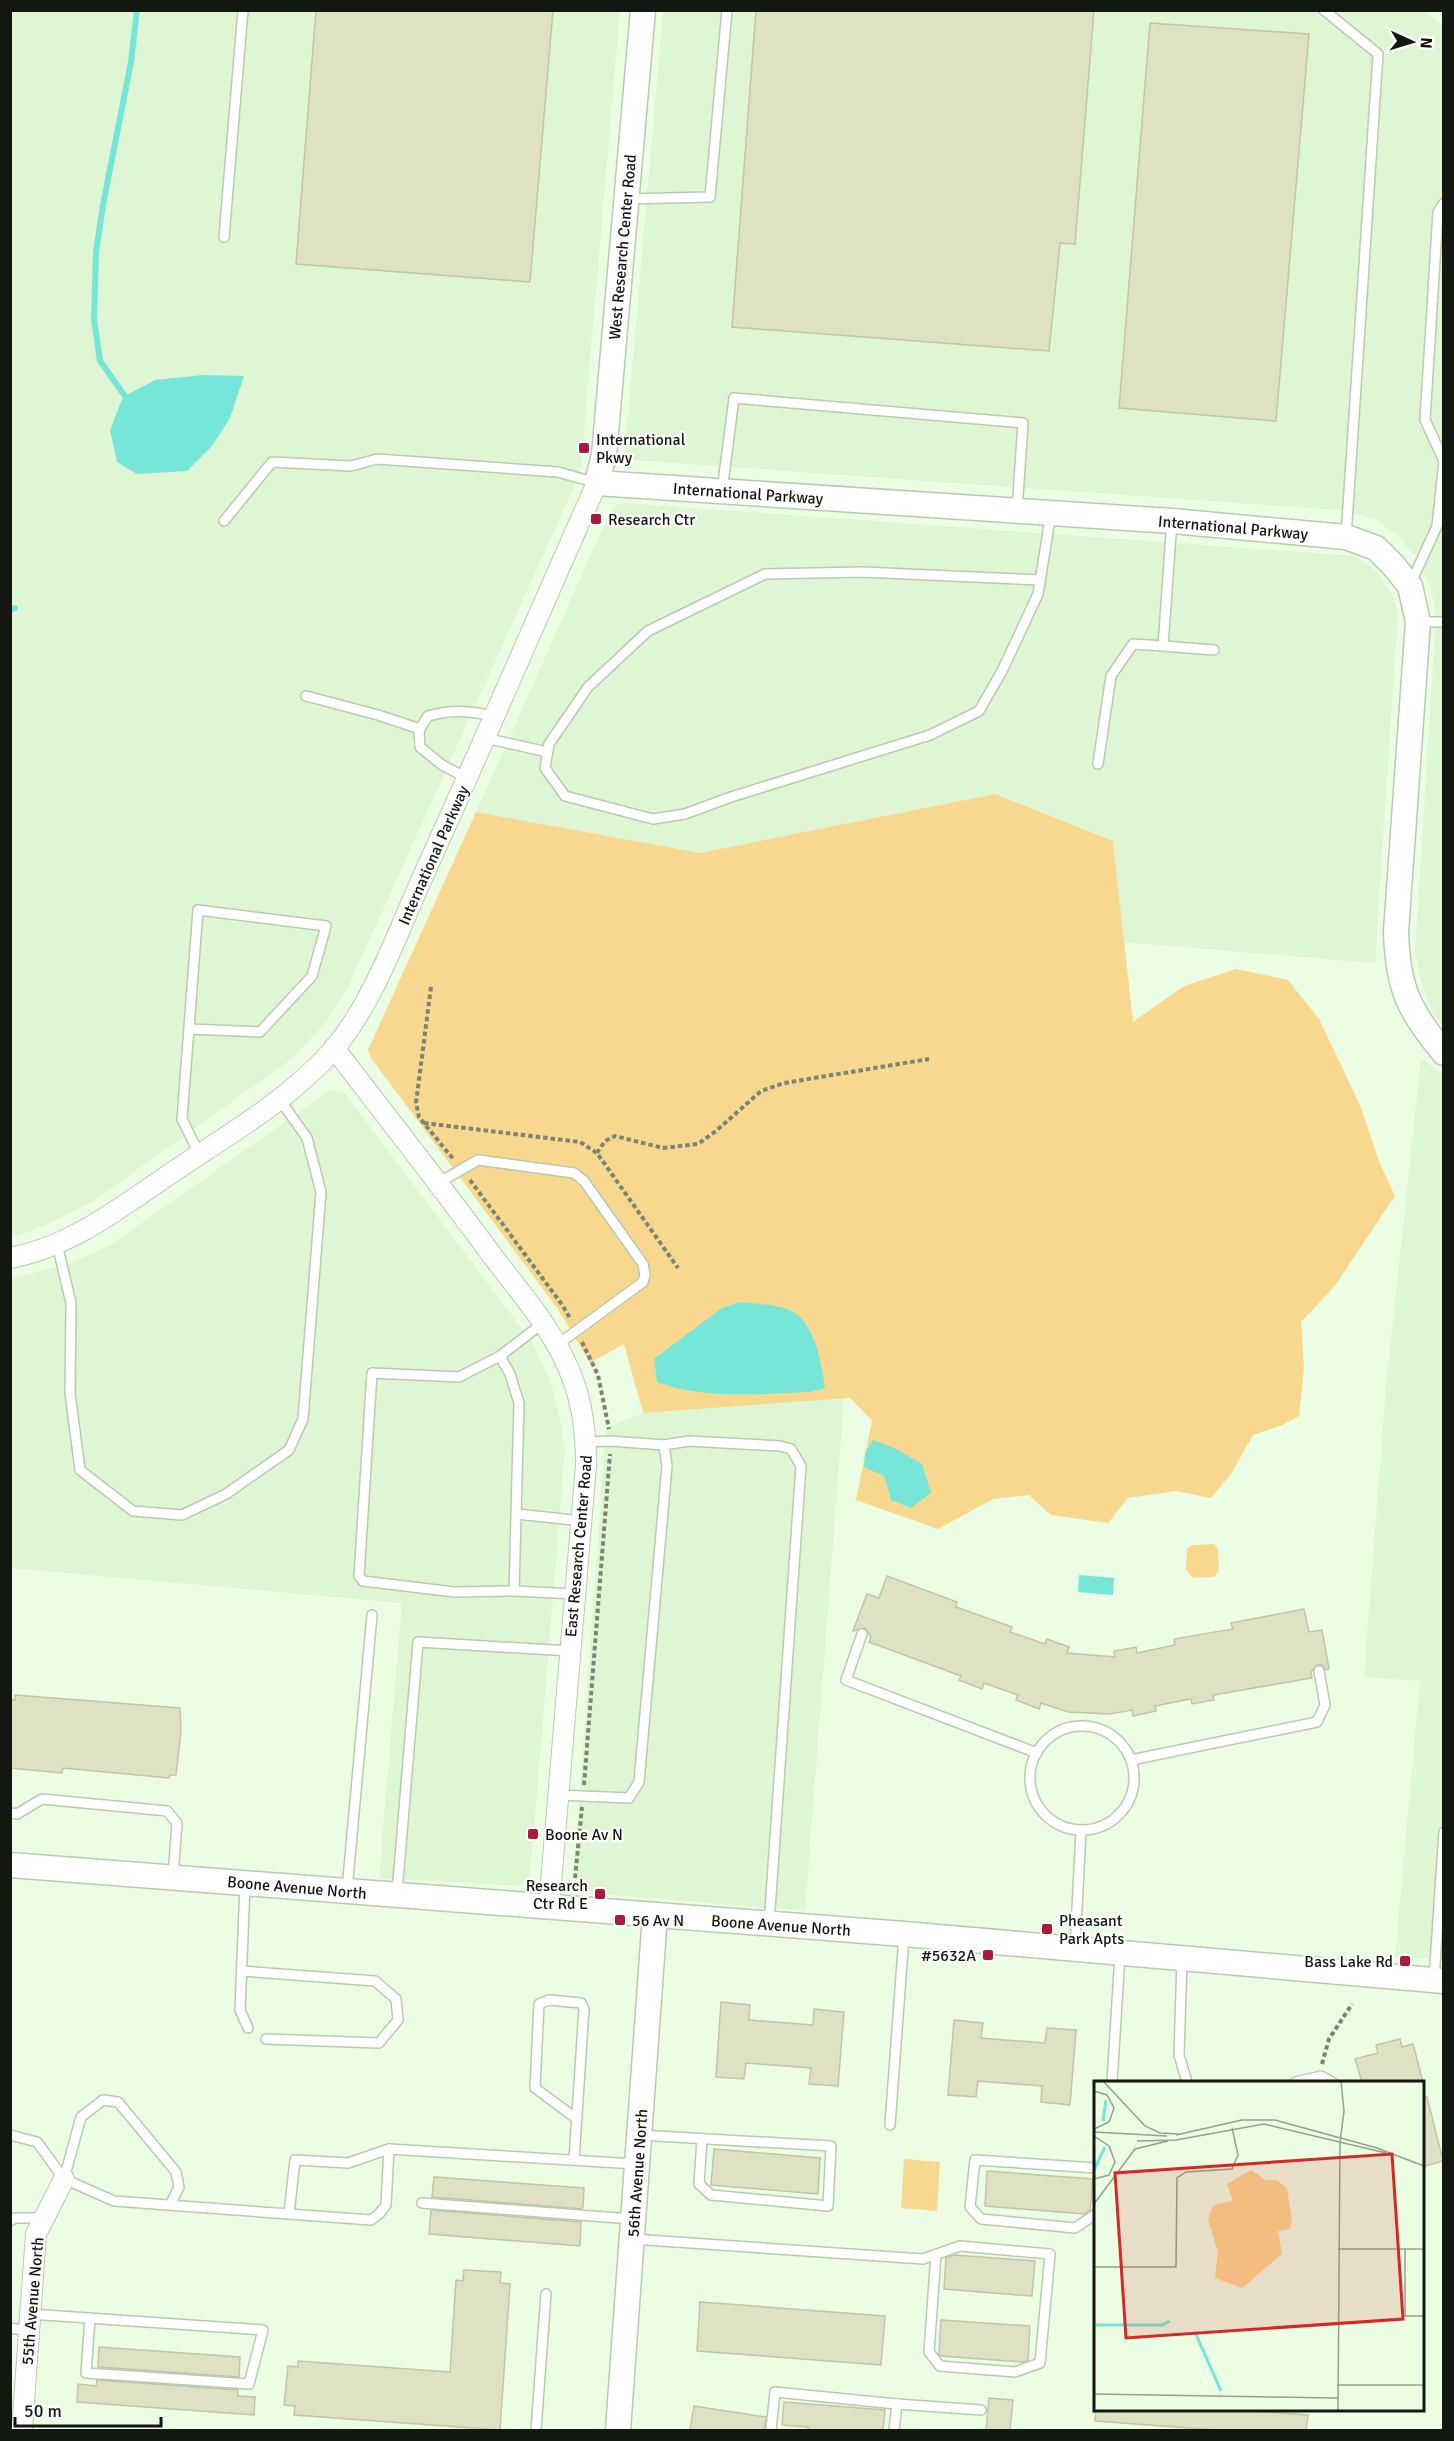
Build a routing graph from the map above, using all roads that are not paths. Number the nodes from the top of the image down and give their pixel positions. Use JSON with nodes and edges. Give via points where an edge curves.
{"nodes":[{"id":1,"x":243,"y":10,"type":"edge"},
{"id":2,"x":643,"y":10,"type":"edge"},
{"id":3,"x":726,"y":10,"type":"edge"},
{"id":4,"x":1324,"y":10,"type":"edge"},
{"id":5,"x":626,"y":199,"type":"junction"},
{"id":6,"x":1443,"y":203,"type":"edge"},
{"id":7,"x":224,"y":237,"type":"dead end"},
{"id":8,"x":1443,"y":461,"type":"edge"},
{"id":9,"x":597,"y":483,"type":"junction"},
{"id":10,"x":722,"y":491,"type":"junction"},
{"id":11,"x":1017,"y":511,"type":"junction"},
{"id":12,"x":1051,"y":513,"type":"junction"},
{"id":13,"x":224,"y":521,"type":"dead end"},
{"id":14,"x":1172,"y":521,"type":"junction"},
{"id":15,"x":1346,"y":537,"type":"junction"},
{"id":16,"x":1040,"y":580,"type":"junction"},
{"id":17,"x":1410,"y":586,"type":"junction"},
{"id":18,"x":1418,"y":622,"type":"junction"},
{"id":19,"x":1443,"y":622,"type":"edge"},
{"id":20,"x":1162,"y":646,"type":"junction"},
{"id":21,"x":1214,"y":650,"type":"dead end"},
{"id":22,"x":306,"y":696,"type":"dead end"},
{"id":23,"x":494,"y":716,"type":"junction"},
{"id":24,"x":420,"y":729,"type":"junction"},
{"id":25,"x":485,"y":738,"type":"junction"},
{"id":26,"x":547,"y":752,"type":"junction"},
{"id":27,"x":1098,"y":764,"type":"dead end"},
{"id":28,"x":467,"y":778,"type":"junction"},
{"id":29,"x":189,"y":1029,"type":"junction"},
{"id":30,"x":334,"y":1048,"type":"junction"},
{"id":31,"x":1443,"y":1053,"type":"edge"},
{"id":32,"x":280,"y":1100,"type":"junction"},
{"id":33,"x":199,"y":1154,"type":"junction"},
{"id":34,"x":438,"y":1183,"type":"junction"},
{"id":35,"x":57,"y":1244,"type":"junction"},
{"id":36,"x":10,"y":1258,"type":"edge"},
{"id":37,"x":543,"y":1323,"type":"junction"},
{"id":38,"x":557,"y":1345,"type":"junction"},
{"id":39,"x":501,"y":1356,"type":"junction"},
{"id":40,"x":586,"y":1442,"type":"junction"},
{"id":41,"x":664,"y":1445,"type":"junction"},
{"id":42,"x":517,"y":1514,"type":"junction"},
{"id":43,"x":582,"y":1521,"type":"junction"},
{"id":44,"x":514,"y":1591,"type":"junction"},
{"id":45,"x":575,"y":1594,"type":"junction"},
{"id":46,"x":372,"y":1615,"type":"dead end"},
{"id":47,"x":862,"y":1634,"type":"dead end"},
{"id":48,"x":570,"y":1651,"type":"junction"},
{"id":49,"x":1318,"y":1671,"type":"dead end"},
{"id":50,"x":1037,"y":1753,"type":"junction"},
{"id":51,"x":1131,"y":1760,"type":"junction"},
{"id":52,"x":558,"y":1795,"type":"junction"},
{"id":53,"x":10,"y":1813,"type":"edge"},
{"id":54,"x":1081,"y":1830,"type":"junction"},
{"id":55,"x":1443,"y":1832,"type":"edge"},
{"id":56,"x":10,"y":1865,"type":"edge"},
{"id":57,"x":173,"y":1877,"type":"junction"},
{"id":58,"x":245,"y":1882,"type":"junction"},
{"id":59,"x":346,"y":1890,"type":"junction"},
{"id":60,"x":394,"y":1895,"type":"junction"},
{"id":61,"x":549,"y":1907,"type":"junction"},
{"id":62,"x":1441,"y":1910,"type":"edge"},
{"id":63,"x":655,"y":1915,"type":"junction"},
{"id":64,"x":769,"y":1924,"type":"junction"},
{"id":65,"x":904,"y":1934,"type":"junction"},
{"id":66,"x":1075,"y":1948,"type":"junction"},
{"id":67,"x":1121,"y":1952,"type":"junction"},
{"id":68,"x":1182,"y":1957,"type":"junction"},
{"id":69,"x":242,"y":1971,"type":"junction"},
{"id":70,"x":1438,"y":1981,"type":"edge"},
{"id":71,"x":248,"y":2028,"type":"dead end"},
{"id":72,"x":266,"y":2039,"type":"dead end"},
{"id":73,"x":1112,"y":2081,"type":"edge"},
{"id":74,"x":1187,"y":2081,"type":"edge"},
{"id":75,"x":1300,"y":2081,"type":"edge"},
{"id":76,"x":1330,"y":2081,"type":"edge"},
{"id":77,"x":577,"y":2119,"type":"junction"},
{"id":78,"x":890,"y":2125,"type":"dead end"},
{"id":79,"x":639,"y":2135,"type":"junction"},
{"id":80,"x":10,"y":2136,"type":"edge"},
{"id":81,"x":702,"y":2139,"type":"junction"},
{"id":82,"x":388,"y":2149,"type":"junction"},
{"id":83,"x":574,"y":2160,"type":"junction"},
{"id":84,"x":638,"y":2164,"type":"junction"},
{"id":85,"x":1094,"y":2168,"type":"edge"},
{"id":86,"x":64,"y":2179,"type":"junction"},
{"id":87,"x":422,"y":2203,"type":"dead end"},
{"id":88,"x":170,"y":2205,"type":"junction"},
{"id":89,"x":289,"y":2214,"type":"junction"},
{"id":90,"x":1094,"y":2215,"type":"edge"},
{"id":91,"x":44,"y":2218,"type":"junction"},
{"id":92,"x":10,"y":2221,"type":"edge"},
{"id":93,"x":633,"y":2229,"type":"junction"},
{"id":94,"x":936,"y":2254,"type":"junction"},
{"id":95,"x":546,"y":2294,"type":"dead end"},
{"id":96,"x":90,"y":2318,"type":"junction"},
{"id":97,"x":23,"y":2324,"type":"edge"},
{"id":98,"x":897,"y":2404,"type":"junction"},
{"id":99,"x":981,"y":2410,"type":"dead end"},
{"id":100,"x":22,"y":2430,"type":"edge"},
{"id":101,"x":536,"y":2430,"type":"edge"},
{"id":102,"x":618,"y":2430,"type":"edge"},
{"id":103,"x":771,"y":2430,"type":"edge"},
{"id":104,"x":894,"y":2430,"type":"edge"}],
"edges":[{"from":1,"to":7,"type":"lane"},
{"from":2,"to":5,"type":"street","name":"West Research Center Road"},
{"from":3,"to":5,"type":"lane","via":[[710,197]]},
{"from":4,"to":15,"type":"lane","via":[[1378,54]]},
{"from":5,"to":9,"type":"street","name":"West Research Center Road","via":[[604,455]]},
{"from":6,"to":8,"type":"lane","via":[[1438,212],[1425,420]]},
{"from":8,"to":17,"type":"lane","via":[[1437,526]]},
{"from":9,"to":10,"type":"street","name":"International Parkway"},
{"from":9,"to":13,"type":"lane","via":[[558,472],[377,459],[351,466],[272,462]]},
{"from":9,"to":23,"type":"street","name":"International Parkway"},
{"from":10,"to":11,"type":"street","name":"International Parkway"},
{"from":10,"to":11,"type":"lane","via":[[734,398],[1023,423]]},
{"from":11,"to":12,"type":"street","name":"International Parkway"},
{"from":12,"to":14,"type":"street","name":"International Parkway"},
{"from":12,"to":16,"type":"lane"},
{"from":14,"to":15,"type":"street","name":"International Parkway"},
{"from":14,"to":20,"type":"lane"},
{"from":15,"to":17,"type":"street","name":"International Parkway","via":[[1376,548]]},
{"from":16,"to":26,"type":"lane","via":[[863,572],[765,574],[648,631],[588,687]]},
{"from":16,"to":26,"type":"lane","via":[[1038,594],[979,711],[930,735],[685,814],[653,819],[565,796],[544,768]]},
{"from":17,"to":18,"type":"street","name":"International Parkway"},
{"from":18,"to":19,"type":"lane"},
{"from":18,"to":31,"type":"street","name":"International Parkway","via":[[1396,932],[1397,966],[1406,999],[1422,1028]]},
{"from":20,"to":21,"type":"lane"},
{"from":20,"to":27,"type":"lane","via":[[1133,644],[1111,676]]},
{"from":22,"to":24,"type":"lane"},
{"from":23,"to":24,"type":"lane","via":[[446,711],[428,716]]},
{"from":23,"to":25,"type":"street","name":"International Parkway"},
{"from":24,"to":28,"type":"lane","via":[[420,747]]},
{"from":25,"to":26,"type":"lane"},
{"from":25,"to":28,"type":"street","name":"International Parkway"},
{"from":28,"to":30,"type":"street","name":"International Parkway","via":[[376,979],[356,1018]]},
{"from":29,"to":29,"type":"lane","via":[[198,910],[326,926],[312,976],[260,1032]]},
{"from":29,"to":33,"type":"lane","via":[[182,1119]]},
{"from":30,"to":32,"type":"street","name":"International Parkway"},
{"from":30,"to":34,"type":"street","name":"East Research Center Road"},
{"from":32,"to":33,"type":"street","name":"International Parkway"},
{"from":32,"to":35,"type":"lane","via":[[307,1138],[321,1192],[303,1419],[290,1450],[226,1494],[182,1515],[133,1511],[80,1470],[70,1393],[71,1303]]},
{"from":33,"to":35,"type":"street","name":"International Parkway","via":[[81,1233]]},
{"from":34,"to":37,"type":"street","name":"East Research Center Road"},
{"from":34,"to":38,"type":"lane","via":[[478,1160],[574,1173],[584,1181],[643,1264],[645,1275],[643,1282]]},
{"from":35,"to":36,"type":"street","name":"International Parkway"},
{"from":37,"to":38,"type":"street","name":"East Research Center Road"},
{"from":37,"to":39,"type":"lane"},
{"from":38,"to":40,"type":"street","name":"East Research Center Road","via":[[573,1380]]},
{"from":39,"to":42,"type":"lane","via":[[519,1402]]},
{"from":39,"to":44,"type":"lane","via":[[459,1377],[372,1373],[359,1576],[363,1581],[454,1592]]},
{"from":40,"to":41,"type":"lane"},
{"from":40,"to":43,"type":"street","name":"East Research Center Road"},
{"from":41,"to":52,"type":"lane","via":[[667,1466],[639,1782],[629,1798]]},
{"from":41,"to":64,"type":"lane","via":[[689,1440],[780,1446],[790,1449],[801,1466]]},
{"from":42,"to":43,"type":"lane"},
{"from":42,"to":44,"type":"lane"},
{"from":43,"to":45,"type":"street","name":"East Research Center Road"},
{"from":44,"to":45,"type":"lane"},
{"from":45,"to":48,"type":"street","name":"East Research Center Road"},
{"from":46,"to":59,"type":"lane"},
{"from":47,"to":50,"type":"lane","via":[[846,1680]]},
{"from":48,"to":52,"type":"street","name":"East Research Center Road"},
{"from":48,"to":60,"type":"lane","via":[[418,1642]]},
{"from":49,"to":51,"type":"lane","via":[[1325,1705],[1317,1722]]},
{"from":50,"to":51,"type":"lane","via":[[1057,1732],[1090,1726],[1107,1732]]},
{"from":50,"to":54,"type":"lane","via":[[1030,1774],[1038,1806],[1050,1819]]},
{"from":51,"to":54,"type":"lane","via":[[1134,1774],[1126,1807],[1099,1828]]},
{"from":52,"to":61,"type":"street","name":"East Research Center Road"},
{"from":53,"to":57,"type":"lane","via":[[17,1814],[42,1799],[167,1811],[177,1823]]},
{"from":54,"to":66,"type":"lane"},
{"from":55,"to":62,"type":"lane"},
{"from":56,"to":57,"type":"street","name":"Boone Avenue North"},
{"from":57,"to":58,"type":"street","name":"Boone Avenue North"},
{"from":58,"to":59,"type":"street","name":"Boone Avenue North"},
{"from":58,"to":69,"type":"lane"},
{"from":59,"to":60,"type":"street","name":"Boone Avenue North"},
{"from":60,"to":61,"type":"street","name":"Boone Avenue North"},
{"from":61,"to":63,"type":"street","name":"Boone Avenue North"},
{"from":62,"to":70,"type":"lane"},
{"from":63,"to":64,"type":"street","name":"Boone Avenue North"},
{"from":63,"to":79,"type":"street","name":"56th Avenue North"},
{"from":64,"to":65,"type":"street","name":"Boone Avenue North"},
{"from":65,"to":66,"type":"street","name":"Boone Avenue North"},
{"from":65,"to":78,"type":"lane"},
{"from":66,"to":67,"type":"street","name":"Boone Avenue North"},
{"from":67,"to":68,"type":"street","name":"Boone Avenue North"},
{"from":67,"to":73,"type":"lane"},
{"from":68,"to":70,"type":"street","name":"Boone Avenue North"},
{"from":68,"to":74,"type":"lane","via":[[1179,2055]]},
{"from":69,"to":71,"type":"lane","via":[[240,2010]]},
{"from":69,"to":72,"type":"lane","via":[[375,1981],[396,1999],[398,2020],[380,2043]]},
{"from":75,"to":76,"type":"lane","via":[[1321,2076]]},
{"from":77,"to":77,"type":"lane","via":[[584,2009],[581,2003],[549,2000],[538,2004],[535,2088]]},
{"from":77,"to":83,"type":"lane"},
{"from":79,"to":81,"type":"lane"},
{"from":79,"to":84,"type":"street","name":"56th Avenue North"},
{"from":80,"to":86,"type":"lane","via":[[37,2142]]},
{"from":81,"to":81,"type":"lane","via":[[831,2146],[828,2206],[711,2195],[699,2184]]},
{"from":82,"to":83,"type":"lane"},
{"from":82,"to":89,"type":"lane","via":[[348,2163],[295,2160]]},
{"from":82,"to":89,"type":"lane","via":[[386,2205],[371,2220]]},
{"from":83,"to":84,"type":"lane"},
{"from":84,"to":93,"type":"street","name":"56th Avenue North"},
{"from":85,"to":90,"type":"lane","via":[[975,2160],[970,2207],[981,2219],[1075,2228]]},
{"from":86,"to":88,"type":"lane","via":[[114,2201]]},
{"from":86,"to":88,"type":"lane","via":[[81,2117],[103,2100],[118,2102],[176,2172],[179,2187]]},
{"from":86,"to":91,"type":"street","name":"55th Avenue North"},
{"from":87,"to":93,"type":"lane"},
{"from":88,"to":89,"type":"lane"},
{"from":91,"to":92,"type":"lane"},
{"from":91,"to":97,"type":"street","name":"55th Avenue North","via":[[36,2234]]},
{"from":93,"to":94,"type":"lane","via":[[923,2259]]},
{"from":93,"to":102,"type":"street","name":"56th Avenue North"},
{"from":94,"to":94,"type":"lane","via":[[960,2246],[1050,2254],[1040,2363],[1015,2372],[939,2366],[929,2352]]},
{"from":95,"to":101,"type":"lane"},
{"from":96,"to":96,"type":"lane","via":[[113,2320],[263,2330],[249,2384],[86,2373]]},
{"from":96,"to":97,"type":"lane"},
{"from":97,"to":100,"type":"street","name":"55th Avenue North"},
{"from":98,"to":99,"type":"lane"},
{"from":98,"to":103,"type":"lane","via":[[775,2392]]},
{"from":98,"to":104,"type":"lane"}]}
